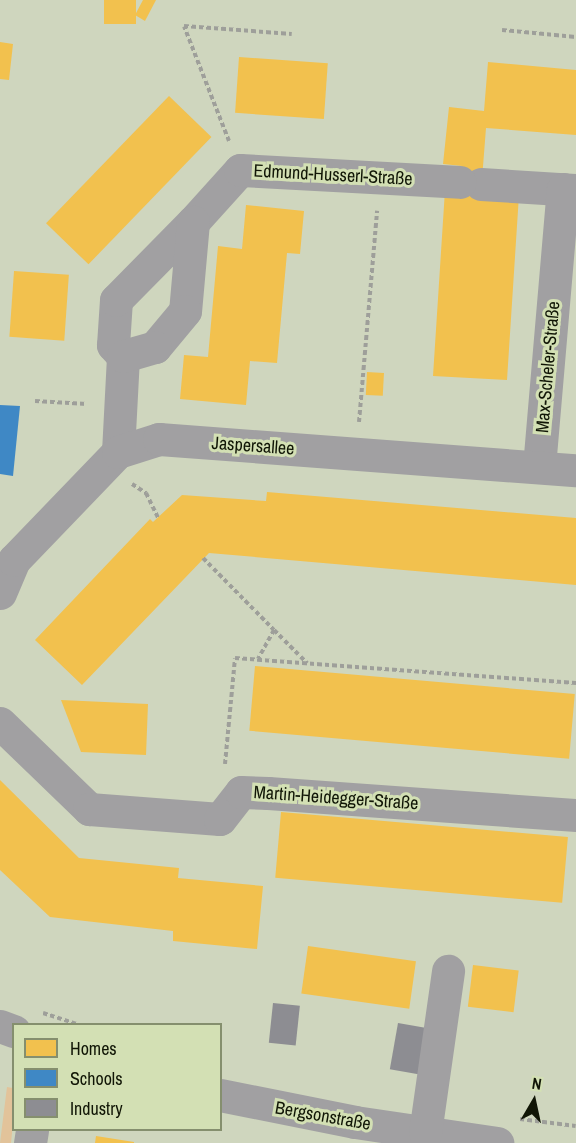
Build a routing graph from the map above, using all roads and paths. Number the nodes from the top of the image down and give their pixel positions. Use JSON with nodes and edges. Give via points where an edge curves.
{"nodes":[{"id":1,"x":502,"y":30,"type":"dead end"},
{"id":2,"x":292,"y":34,"type":"dead end"},
{"id":3,"x":576,"y":37,"type":"edge"},
{"id":4,"x":240,"y":170,"type":"junction"},
{"id":5,"x":380,"y":177,"type":"junction"},
{"id":6,"x":471,"y":183,"type":"joint"},
{"id":7,"x":569,"y":190,"type":"edge"},
{"id":8,"x":193,"y":222,"type":"junction"},
{"id":9,"x":567,"y":268,"type":"edge"},
{"id":10,"x":123,"y":356,"type":"junction"},
{"id":11,"x":35,"y":401,"type":"dead end"},
{"id":12,"x":120,"y":407,"type":"junction"},
{"id":13,"x":118,"y":452,"type":"junction"},
{"id":14,"x":357,"y":454,"type":"junction"},
{"id":15,"x":539,"y":467,"type":"junction"},
{"id":16,"x":576,"y":470,"type":"edge"},
{"id":17,"x":146,"y":493,"type":"dead end"},
{"id":18,"x":158,"y":518,"type":"dead end"},
{"id":19,"x":203,"y":558,"type":"dead end"},
{"id":20,"x":0,"y":593,"type":"edge"},
{"id":21,"x":274,"y":630,"type":"junction"},
{"id":22,"x":258,"y":659,"type":"junction"},
{"id":23,"x":307,"y":663,"type":"junction"},
{"id":24,"x":576,"y":683,"type":"edge"},
{"id":25,"x":0,"y":723,"type":"edge"},
{"id":26,"x":576,"y":815,"type":"edge"},
{"id":27,"x":220,"y":819,"type":"junction"},
{"id":28,"x":448,"y":971,"type":"dead end"},
{"id":29,"x":222,"y":1095,"type":"edge"},
{"id":30,"x":433,"y":1137,"type":"edge"},
{"id":31,"x":497,"y":1143,"type":"edge"}],
"edges":[{"from":1,"to":3,"type":"path"},
{"from":2,"to":4,"type":"path","via":[[184,26]]},
{"from":4,"to":5,"type":"street","name":"Edmund-Husserl-Straße"},
{"from":4,"to":8,"type":"street","name":"Edmund-Husserl-Straße"},
{"from":5,"to":6,"type":"street","name":"Edmund-Husserl-Straße"},
{"from":5,"to":14,"type":"path"},
{"from":6,"to":7,"type":"street","name":"Max-Scheler-Straße"},
{"from":7,"to":9,"type":"street","name":"Max-Scheler-Straße"},
{"from":8,"to":10,"type":"street","via":[[185,311],[155,347]]},
{"from":8,"to":10,"type":"street","name":"Edmund-Husserl-Straße","via":[[116,300],[113,345]]},
{"from":9,"to":15,"type":"street","name":"Max-Scheler-Straße"},
{"from":10,"to":12,"type":"street","name":"Edmund-Husserl-Straße"},
{"from":11,"to":12,"type":"path"},
{"from":12,"to":13,"type":"street","name":"Edmund-Husserl-Straße"},
{"from":13,"to":14,"type":"street","name":"Jaspersallee","via":[[159,439]]},
{"from":13,"to":20,"type":"street","name":"Jaspersallee","via":[[14,560]]},
{"from":14,"to":15,"type":"street","name":"Jaspersallee"},
{"from":15,"to":16,"type":"street","name":"Jaspersallee"},
{"from":17,"to":18,"type":"path"},
{"from":19,"to":21,"type":"path"},
{"from":21,"to":22,"type":"path"},
{"from":21,"to":23,"type":"path"},
{"from":22,"to":23,"type":"path"},
{"from":22,"to":27,"type":"path","via":[[235,658]]},
{"from":23,"to":24,"type":"path"},
{"from":25,"to":27,"type":"street","via":[[89,809]]},
{"from":26,"to":27,"type":"street","name":"Martin-Heidegger-Straße","via":[[241,792]]},
{"from":28,"to":30,"type":"street"},
{"from":29,"to":30,"type":"street","name":"Bergsonstraße"},
{"from":30,"to":31,"type":"street","name":"Bergsonstraße"}]}
